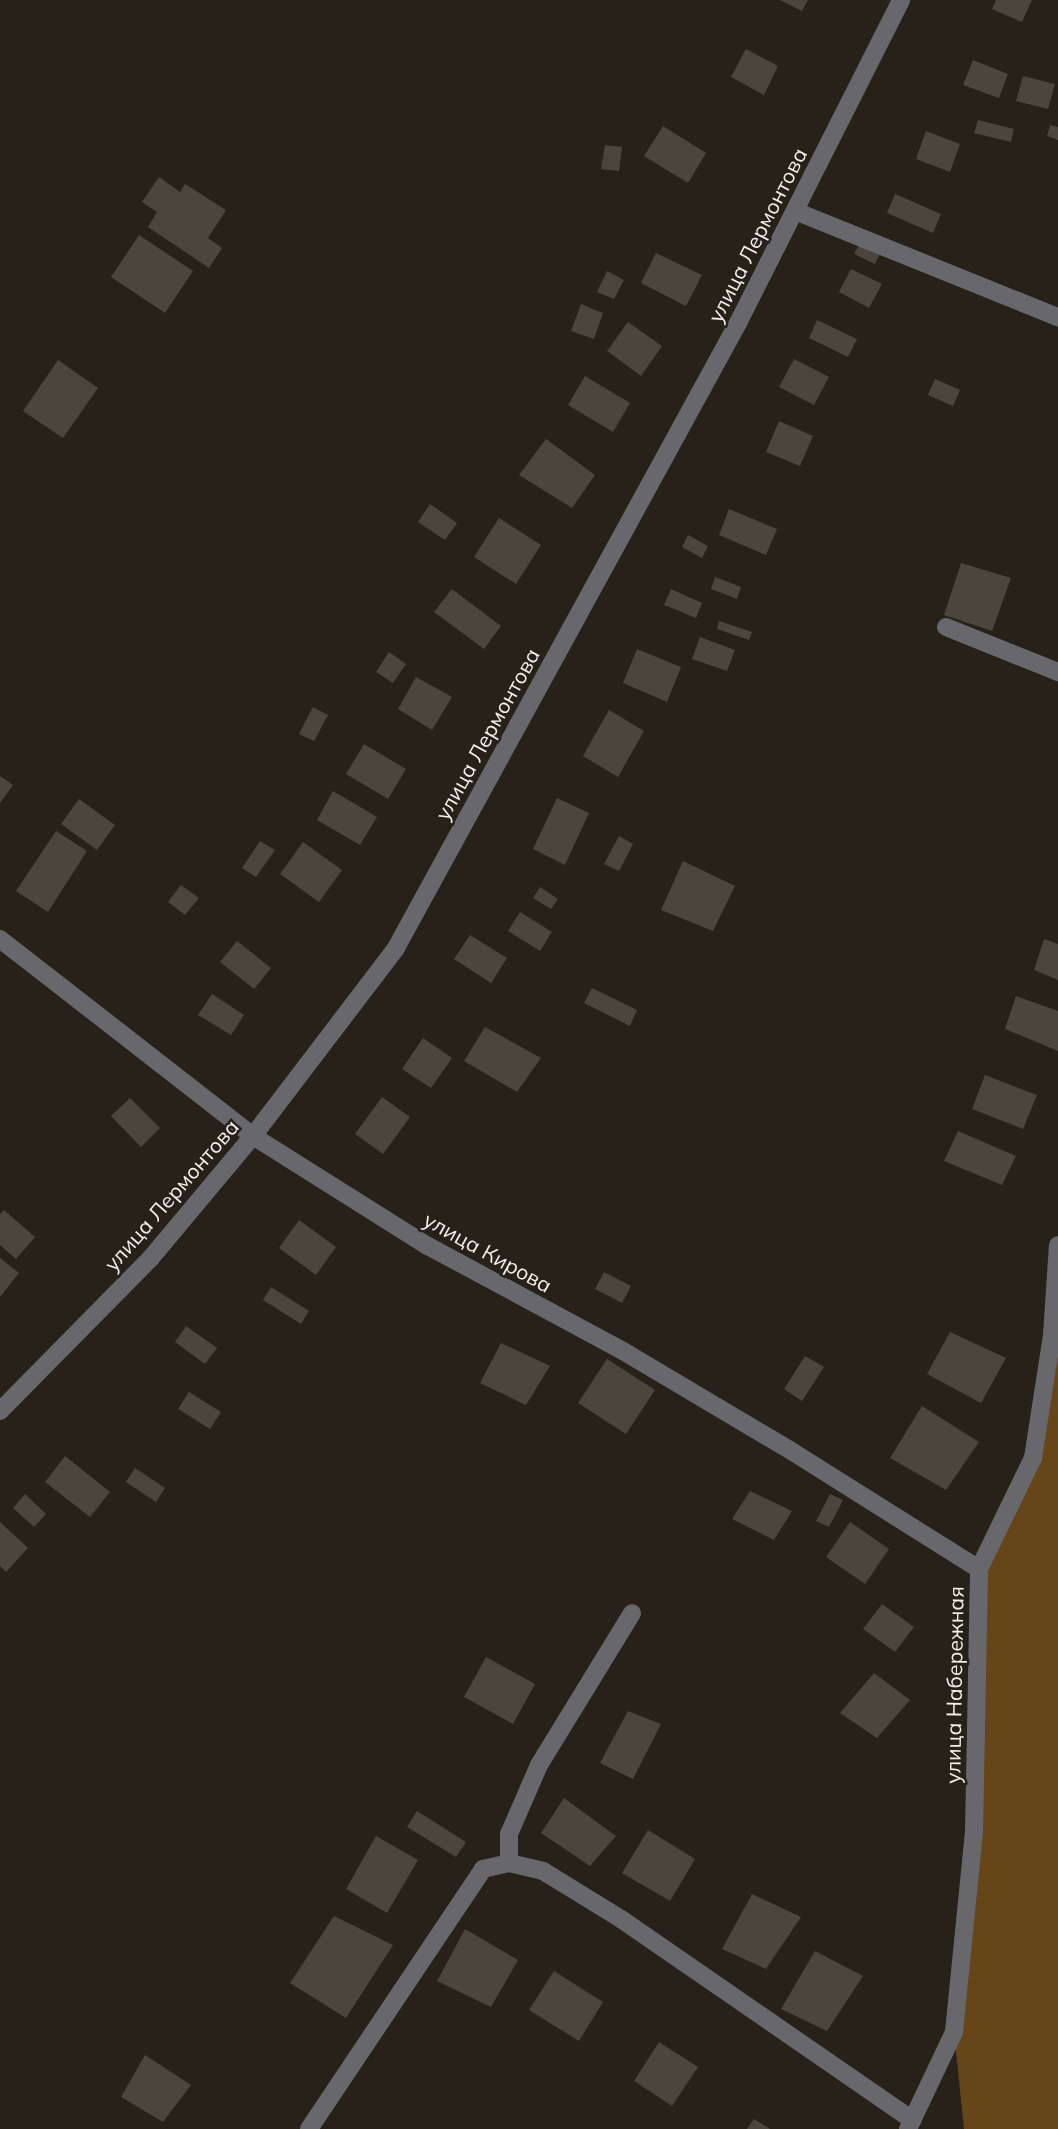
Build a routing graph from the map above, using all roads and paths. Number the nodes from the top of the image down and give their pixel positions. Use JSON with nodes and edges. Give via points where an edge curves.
{"nodes":[{"id":1,"x":901,"y":0,"type":"edge"},
{"id":2,"x":795,"y":211,"type":"junction"},
{"id":3,"x":1058,"y":317,"type":"edge"},
{"id":4,"x":946,"y":627,"type":"dead end"},
{"id":5,"x":1058,"y":673,"type":"edge"},
{"id":6,"x":0,"y":939,"type":"edge"},
{"id":7,"x":253,"y":1136,"type":"junction"},
{"id":8,"x":1058,"y":1245,"type":"edge"},
{"id":9,"x":0,"y":1411,"type":"edge"},
{"id":10,"x":979,"y":1569,"type":"junction"},
{"id":11,"x":632,"y":1613,"type":"dead end"},
{"id":12,"x":509,"y":1863,"type":"junction"},
{"id":13,"x":910,"y":2125,"type":"edge"},
{"id":14,"x":309,"y":2129,"type":"edge"}],
"edges":[{"from":1,"to":2,"type":"street","name":"улица Лермонтова"},
{"from":2,"to":3,"type":"street"},
{"from":2,"to":7,"type":"street","name":"улица Лермонтова","via":[[396,948]]},
{"from":4,"to":5,"type":"street"},
{"from":6,"to":7,"type":"street","name":"улица Кирова"},
{"from":7,"to":9,"type":"street","name":"улица Лермонтова","via":[[150,1259]]},
{"from":7,"to":10,"type":"street","name":"улица Кирова","via":[[428,1246],[622,1351],[782,1445]]},
{"from":8,"to":10,"type":"street","name":"улица Набережная","via":[[1052,1335],[1033,1458]]},
{"from":10,"to":13,"type":"street","name":"улица Набережная","via":[[974,1833],[954,2032]]},
{"from":11,"to":12,"type":"street","via":[[539,1765],[509,1834]]},
{"from":12,"to":13,"type":"street","via":[[542,1871],[621,1919]]},
{"from":12,"to":14,"type":"street","via":[[483,1869]]}]}
